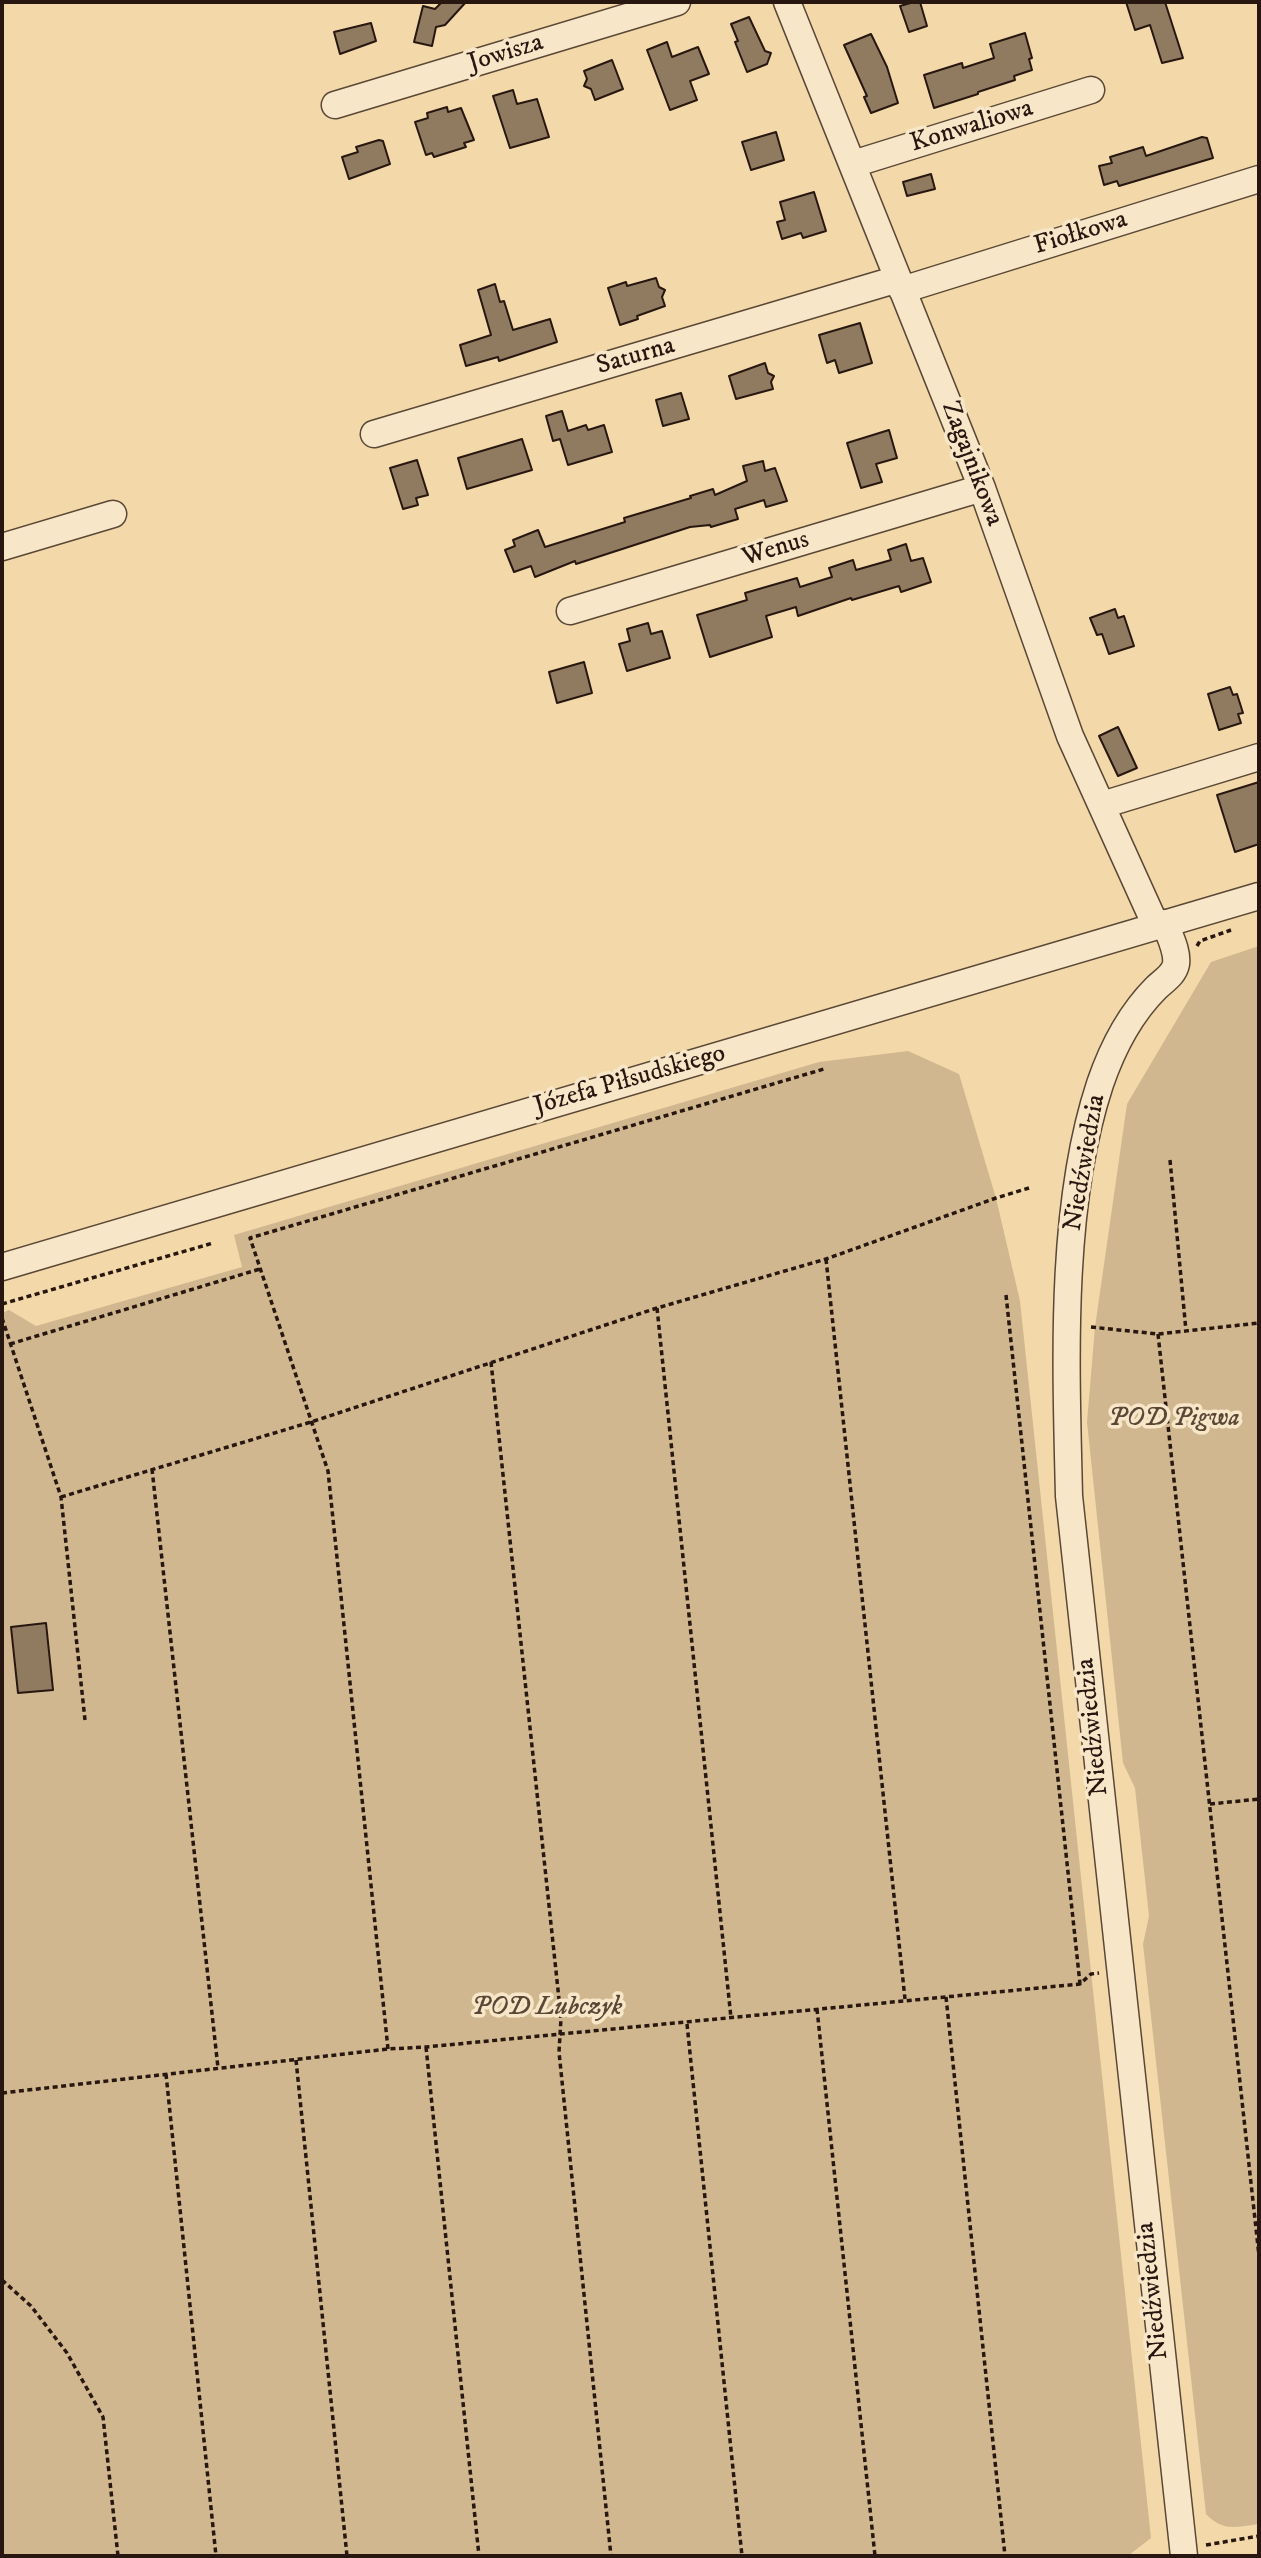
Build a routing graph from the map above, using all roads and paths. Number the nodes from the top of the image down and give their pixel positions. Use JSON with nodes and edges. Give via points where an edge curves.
{"nodes":[{"id":1,"x":677,"y":2,"type":"edge"},
{"id":2,"x":787,"y":2,"type":"edge"},
{"id":3,"x":1091,"y":90,"type":"dead end"},
{"id":4,"x":335,"y":105,"type":"dead end"},
{"id":5,"x":853,"y":164,"type":"junction"},
{"id":6,"x":1259,"y":179,"type":"edge"},
{"id":7,"x":900,"y":285,"type":"junction"},
{"id":8,"x":374,"y":434,"type":"dead end"},
{"id":9,"x":982,"y":488,"type":"junction"},
{"id":10,"x":113,"y":514,"type":"dead end"},
{"id":11,"x":2,"y":547,"type":"edge"},
{"id":12,"x":570,"y":611,"type":"dead end"},
{"id":13,"x":1259,"y":757,"type":"edge"},
{"id":14,"x":1102,"y":805,"type":"junction"},
{"id":15,"x":1259,"y":896,"type":"edge"},
{"id":16,"x":1160,"y":924,"type":"junction"},
{"id":17,"x":824,"y":1069,"type":"dead end"},
{"id":18,"x":1170,"y":1160,"type":"dead end"},
{"id":19,"x":1029,"y":1188,"type":"dead end"},
{"id":20,"x":213,"y":1243,"type":"dead end"},
{"id":21,"x":826,"y":1259,"type":"junction"},
{"id":22,"x":2,"y":1267,"type":"edge"},
{"id":23,"x":260,"y":1269,"type":"junction"},
{"id":24,"x":1006,"y":1295,"type":"dead end"},
{"id":25,"x":2,"y":1304,"type":"edge"},
{"id":26,"x":657,"y":1308,"type":"junction"},
{"id":27,"x":2,"y":1318,"type":"edge"},
{"id":28,"x":1259,"y":1322,"type":"edge"},
{"id":29,"x":1096,"y":1327,"type":"dead end"},
{"id":30,"x":1186,"y":1331,"type":"junction"},
{"id":31,"x":1158,"y":1334,"type":"junction"},
{"id":32,"x":10,"y":1344,"type":"junction"},
{"id":33,"x":491,"y":1362,"type":"junction"},
{"id":34,"x":310,"y":1422,"type":"junction"},
{"id":35,"x":152,"y":1469,"type":"junction"},
{"id":36,"x":61,"y":1497,"type":"junction"},
{"id":37,"x":86,"y":1720,"type":"dead end"},
{"id":38,"x":1259,"y":1799,"type":"edge"},
{"id":39,"x":1210,"y":1804,"type":"junction"},
{"id":40,"x":1091,"y":1974,"type":"dead end"},
{"id":41,"x":1080,"y":1984,"type":"junction"},
{"id":42,"x":946,"y":1997,"type":"junction"},
{"id":43,"x":905,"y":1999,"type":"junction"},
{"id":44,"x":817,"y":2009,"type":"junction"},
{"id":45,"x":732,"y":2018,"type":"junction"},
{"id":46,"x":687,"y":2024,"type":"junction"},
{"id":47,"x":560,"y":2034,"type":"junction"},
{"id":48,"x":426,"y":2047,"type":"junction"},
{"id":49,"x":388,"y":2049,"type":"junction"},
{"id":50,"x":296,"y":2060,"type":"junction"},
{"id":51,"x":218,"y":2068,"type":"junction"},
{"id":52,"x":166,"y":2074,"type":"junction"},
{"id":53,"x":2,"y":2093,"type":"edge"},
{"id":54,"x":1259,"y":2256,"type":"edge"},
{"id":55,"x":2,"y":2280,"type":"edge"},
{"id":56,"x":1259,"y":2536,"type":"edge"},
{"id":57,"x":1183,"y":2552,"type":"edge"},
{"id":58,"x":118,"y":2556,"type":"edge"},
{"id":59,"x":216,"y":2556,"type":"edge"},
{"id":60,"x":347,"y":2556,"type":"edge"},
{"id":61,"x":479,"y":2556,"type":"edge"},
{"id":62,"x":611,"y":2556,"type":"edge"},
{"id":63,"x":742,"y":2556,"type":"edge"},
{"id":64,"x":875,"y":2556,"type":"edge"},
{"id":65,"x":1005,"y":2556,"type":"edge"}],
"edges":[{"from":1,"to":4,"type":"street","name":"Jowisza"},
{"from":2,"to":5,"type":"street","name":"Zagajnikowa"},
{"from":3,"to":5,"type":"street","name":"Konwaliowa"},
{"from":5,"to":7,"type":"street","name":"Zagajnikowa"},
{"from":6,"to":7,"type":"street","name":"Fiołkowa"},
{"from":7,"to":8,"type":"street","name":"Saturna"},
{"from":7,"to":9,"type":"street","name":"Zagajnikowa"},
{"from":9,"to":12,"type":"street","name":"Wenus"},
{"from":9,"to":14,"type":"street","name":"Zagajnikowa","via":[[1070,736]]},
{"from":10,"to":11,"type":"street"},
{"from":13,"to":14,"type":"street"},
{"from":14,"to":16,"type":"street","name":"Zagajnikowa"},
{"from":15,"to":16,"type":"street","name":"Józefa Piłsudskiego"},
{"from":16,"to":22,"type":"street","name":"Józefa Piłsudskiego"},
{"from":16,"to":57,"type":"street","name":"Niedźwiedzia","via":[[1175,955],[1175,968],[1122,1033],[1101,1083],[1081,1163],[1071,1253],[1067,1410],[1069,1496]]},
{"from":17,"to":23,"type":"path","via":[[250,1238]]},
{"from":18,"to":30,"type":"path"},
{"from":19,"to":21,"type":"path"},
{"from":20,"to":25,"type":"path"},
{"from":21,"to":26,"type":"path"},
{"from":21,"to":43,"type":"path"},
{"from":23,"to":32,"type":"path"},
{"from":23,"to":34,"type":"path"},
{"from":24,"to":41,"type":"path"},
{"from":26,"to":33,"type":"path"},
{"from":26,"to":45,"type":"path"},
{"from":27,"to":32,"type":"path"},
{"from":28,"to":30,"type":"path"},
{"from":29,"to":31,"type":"path"},
{"from":30,"to":31,"type":"path"},
{"from":31,"to":39,"type":"path"},
{"from":32,"to":36,"type":"path"},
{"from":33,"to":34,"type":"path"},
{"from":33,"to":47,"type":"path"},
{"from":34,"to":35,"type":"path"},
{"from":34,"to":49,"type":"path","via":[[328,1471]]},
{"from":35,"to":36,"type":"path"},
{"from":35,"to":51,"type":"path"},
{"from":36,"to":37,"type":"path"},
{"from":38,"to":39,"type":"path"},
{"from":39,"to":54,"type":"path"},
{"from":40,"to":41,"type":"path"},
{"from":41,"to":42,"type":"path"},
{"from":42,"to":43,"type":"path"},
{"from":42,"to":65,"type":"path"},
{"from":43,"to":44,"type":"path"},
{"from":44,"to":45,"type":"path"},
{"from":44,"to":64,"type":"path"},
{"from":45,"to":46,"type":"path"},
{"from":46,"to":47,"type":"path"},
{"from":46,"to":63,"type":"path"},
{"from":47,"to":48,"type":"path"},
{"from":47,"to":62,"type":"path"},
{"from":48,"to":49,"type":"path"},
{"from":48,"to":61,"type":"path"},
{"from":49,"to":50,"type":"path"},
{"from":50,"to":51,"type":"path"},
{"from":50,"to":60,"type":"path"},
{"from":51,"to":52,"type":"path"},
{"from":52,"to":53,"type":"path"},
{"from":52,"to":59,"type":"path"},
{"from":55,"to":58,"type":"path","via":[[31,2306],[67,2353],[103,2417]]},
{"from":56,"to":57,"type":"path"}]}
